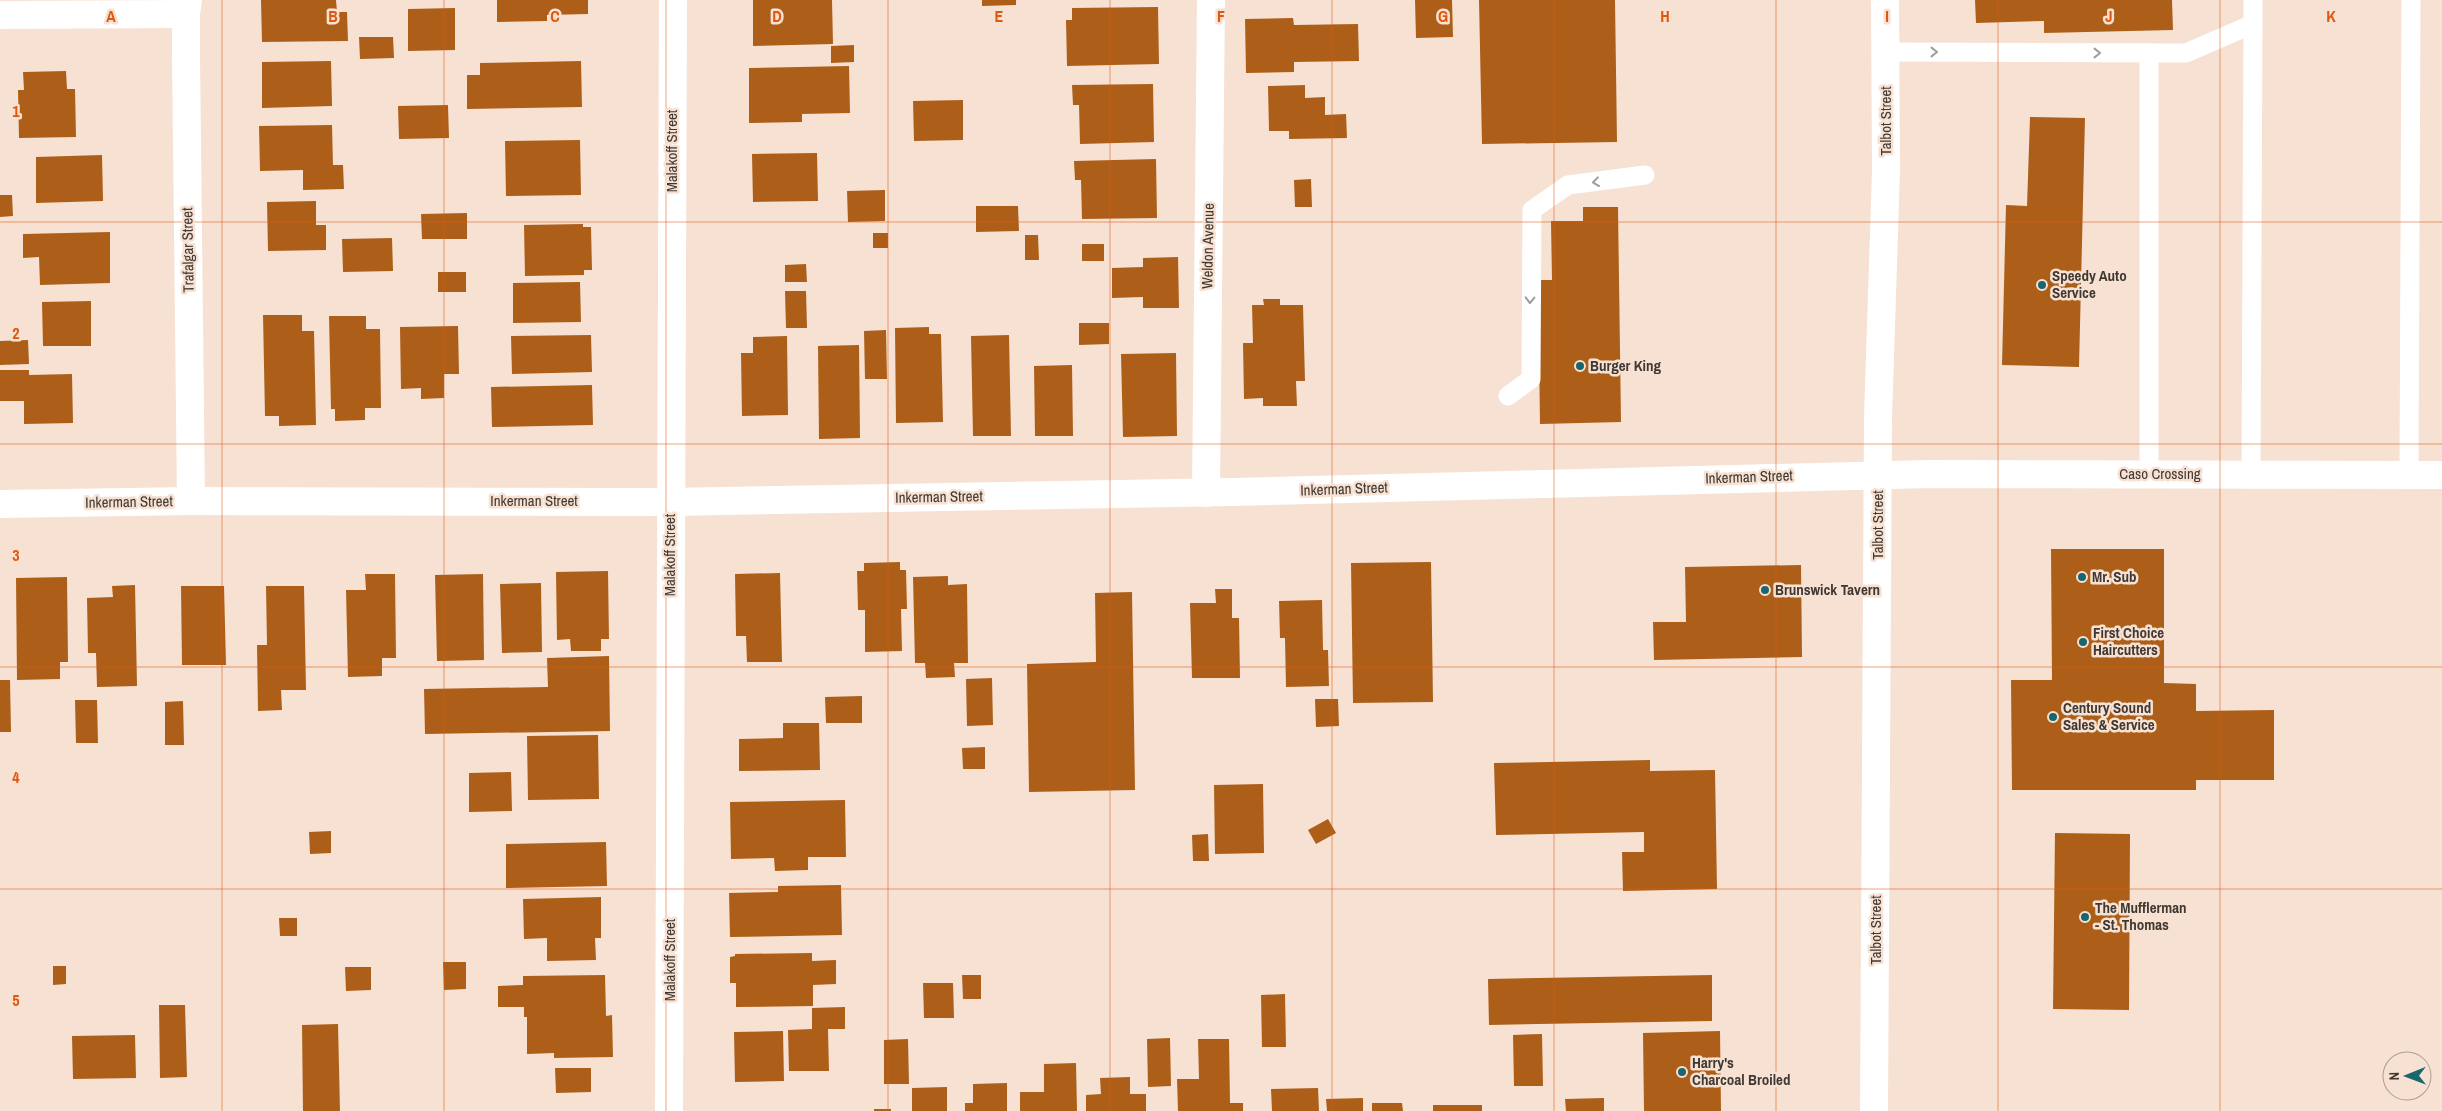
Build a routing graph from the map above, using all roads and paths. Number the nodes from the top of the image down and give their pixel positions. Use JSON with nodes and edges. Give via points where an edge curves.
{"nodes":[{"id":1,"x":673,"y":0,"type":"edge"},
{"id":2,"x":1211,"y":0,"type":"edge"},
{"id":3,"x":1885,"y":0,"type":"edge"},
{"id":4,"x":2253,"y":0,"type":"edge"},
{"id":5,"x":2412,"y":0,"type":"edge"},
{"id":6,"x":187,"y":7,"type":"edge"},
{"id":7,"x":0,"y":15,"type":"edge"},
{"id":8,"x":2253,"y":24,"type":"junction"},
{"id":9,"x":1886,"y":52,"type":"junction"},
{"id":10,"x":2149,"y":53,"type":"junction"},
{"id":11,"x":1645,"y":176,"type":"dead end"},
{"id":12,"x":1508,"y":396,"type":"dead end"},
{"id":13,"x":2149,"y":474,"type":"junction"},
{"id":14,"x":2252,"y":474,"type":"junction"},
{"id":15,"x":1878,"y":475,"type":"junction"},
{"id":16,"x":2409,"y":475,"type":"junction"},
{"id":17,"x":2442,"y":475,"type":"edge"},
{"id":18,"x":1206,"y":493,"type":"junction"},
{"id":19,"x":191,"y":501,"type":"junction"},
{"id":20,"x":670,"y":502,"type":"junction"},
{"id":21,"x":0,"y":504,"type":"edge"},
{"id":22,"x":669,"y":1111,"type":"edge"},
{"id":23,"x":1874,"y":1111,"type":"edge"}],
"edges":[{"from":1,"to":20,"type":"street","name":"Malakoff Street"},
{"from":2,"to":18,"type":"street","name":"Weldon Avenue"},
{"from":3,"to":9,"type":"street","name":"Talbot Street"},
{"from":4,"to":8,"type":"lane"},
{"from":5,"to":16,"type":"lane"},
{"from":6,"to":7,"type":"street"},
{"from":6,"to":19,"type":"street","name":"Trafalgar Street"},
{"from":8,"to":10,"type":"lane","via":[[2186,53]]},
{"from":8,"to":14,"type":"lane"},
{"from":9,"to":10,"type":"lane","one_way":true},
{"from":9,"to":15,"type":"street","name":"Talbot Street"},
{"from":10,"to":13,"type":"lane"},
{"from":11,"to":12,"type":"lane","one_way":true,"via":[[1568,185],[1532,210],[1531,379]]},
{"from":13,"to":14,"type":"street","name":"Caso Crossing"},
{"from":13,"to":15,"type":"street","name":"Caso Crossing"},
{"from":14,"to":16,"type":"street","name":"Caso Crossing"},
{"from":15,"to":18,"type":"street","name":"Inkerman Street"},
{"from":15,"to":23,"type":"street","name":"Talbot Street"},
{"from":16,"to":17,"type":"street","name":"Caso Crossing"},
{"from":18,"to":20,"type":"street","name":"Inkerman Street"},
{"from":19,"to":20,"type":"street","name":"Inkerman Street"},
{"from":19,"to":21,"type":"street","name":"Inkerman Street"},
{"from":20,"to":22,"type":"street","name":"Malakoff Street"}]}
